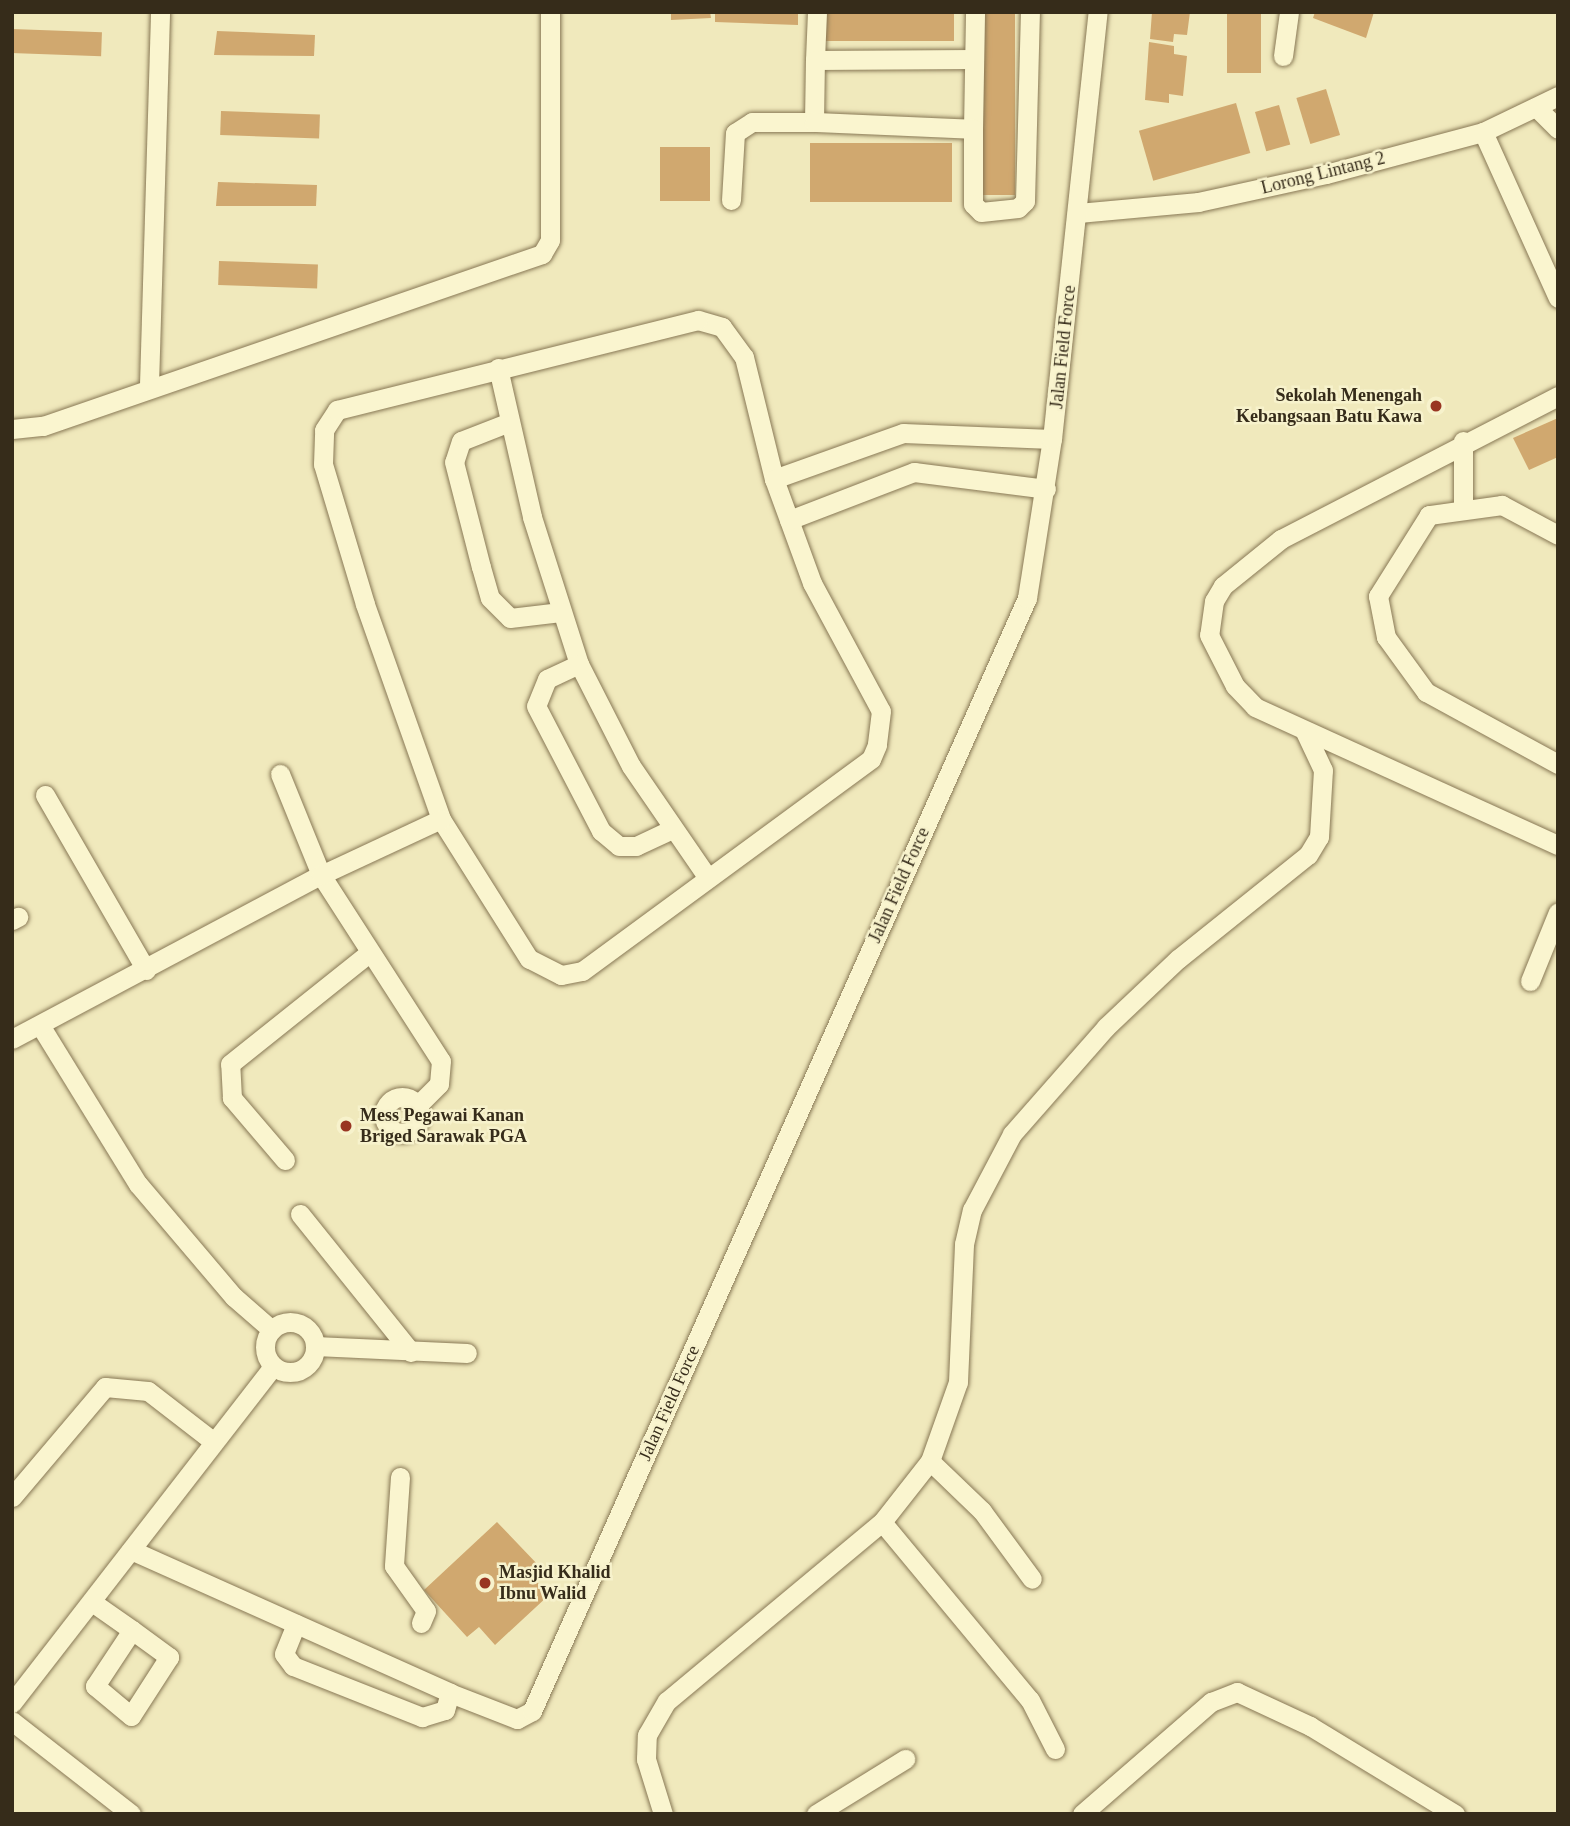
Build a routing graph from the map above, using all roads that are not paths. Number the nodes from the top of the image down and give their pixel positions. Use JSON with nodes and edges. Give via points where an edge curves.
{"nodes":[{"id":1,"x":160,"y":12,"type":"edge"},
{"id":2,"x":550,"y":12,"type":"edge"},
{"id":3,"x":817,"y":12,"type":"edge"},
{"id":4,"x":975,"y":12,"type":"edge"},
{"id":5,"x":1030,"y":12,"type":"edge"},
{"id":6,"x":1098,"y":12,"type":"edge"},
{"id":7,"x":1289,"y":12,"type":"edge"},
{"id":8,"x":1283,"y":56,"type":"dead end"},
{"id":9,"x":973,"y":59,"type":"junction"},
{"id":10,"x":815,"y":60,"type":"junction"},
{"id":11,"x":1558,"y":96,"type":"edge"},
{"id":12,"x":1538,"y":109,"type":"junction"},
{"id":13,"x":814,"y":122,"type":"junction"},
{"id":14,"x":973,"y":129,"type":"junction"},
{"id":15,"x":1558,"y":129,"type":"edge"},
{"id":16,"x":1483,"y":132,"type":"junction"},
{"id":17,"x":731,"y":200,"type":"dead end"},
{"id":18,"x":1078,"y":213,"type":"junction"},
{"id":19,"x":1558,"y":298,"type":"edge"},
{"id":20,"x":498,"y":368,"type":"junction"},
{"id":21,"x":149,"y":385,"type":"junction"},
{"id":22,"x":1558,"y":396,"type":"edge"},
{"id":23,"x":507,"y":423,"type":"junction"},
{"id":24,"x":12,"y":429,"type":"edge"},
{"id":25,"x":1052,"y":439,"type":"junction"},
{"id":26,"x":1463,"y":440,"type":"junction"},
{"id":27,"x":774,"y":479,"type":"junction"},
{"id":28,"x":1046,"y":489,"type":"junction"},
{"id":29,"x":1463,"y":508,"type":"junction"},
{"id":30,"x":789,"y":520,"type":"junction"},
{"id":31,"x":1558,"y":535,"type":"edge"},
{"id":32,"x":561,"y":611,"type":"junction"},
{"id":33,"x":579,"y":664,"type":"junction"},
{"id":34,"x":1305,"y":732,"type":"junction"},
{"id":35,"x":1558,"y":764,"type":"edge"},
{"id":36,"x":280,"y":774,"type":"dead end"},
{"id":37,"x":45,"y":795,"type":"dead end"},
{"id":38,"x":440,"y":819,"type":"junction"},
{"id":39,"x":670,"y":830,"type":"junction"},
{"id":40,"x":1558,"y":845,"type":"edge"},
{"id":41,"x":321,"y":874,"type":"junction"},
{"id":42,"x":708,"y":878,"type":"junction"},
{"id":43,"x":1558,"y":912,"type":"edge"},
{"id":44,"x":369,"y":953,"type":"junction"},
{"id":45,"x":146,"y":970,"type":"junction"},
{"id":46,"x":1530,"y":981,"type":"dead end"},
{"id":47,"x":40,"y":1024,"type":"junction"},
{"id":48,"x":12,"y":1038,"type":"edge"},
{"id":49,"x":418,"y":1105,"type":"dead end"},
{"id":50,"x":285,"y":1160,"type":"dead end"},
{"id":51,"x":300,"y":1214,"type":"dead end"},
{"id":52,"x":271,"y":1330,"type":"junction"},
{"id":53,"x":316,"y":1346,"type":"junction"},
{"id":54,"x":411,"y":1352,"type":"junction"},
{"id":55,"x":467,"y":1353,"type":"dead end"},
{"id":56,"x":273,"y":1366,"type":"junction"},
{"id":57,"x":214,"y":1442,"type":"junction"},
{"id":58,"x":930,"y":1461,"type":"junction"},
{"id":59,"x":400,"y":1477,"type":"dead end"},
{"id":60,"x":12,"y":1497,"type":"edge"},
{"id":61,"x":883,"y":1522,"type":"junction"},
{"id":62,"x":131,"y":1550,"type":"junction"},
{"id":63,"x":1031,"y":1579,"type":"dead end"},
{"id":64,"x":92,"y":1602,"type":"junction"},
{"id":65,"x":421,"y":1623,"type":"dead end"},
{"id":66,"x":296,"y":1624,"type":"junction"},
{"id":67,"x":132,"y":1630,"type":"dead end"},
{"id":68,"x":450,"y":1693,"type":"junction"},
{"id":69,"x":12,"y":1703,"type":"edge"},
{"id":70,"x":12,"y":1721,"type":"edge"},
{"id":71,"x":1055,"y":1749,"type":"dead end"},
{"id":72,"x":905,"y":1759,"type":"dead end"},
{"id":73,"x":131,"y":1814,"type":"edge"},
{"id":74,"x":663,"y":1814,"type":"edge"},
{"id":75,"x":816,"y":1814,"type":"edge"},
{"id":76,"x":1083,"y":1814,"type":"edge"},
{"id":77,"x":1455,"y":1814,"type":"edge"}],
"edges":[{"from":1,"to":21,"type":"street"},
{"from":2,"to":21,"type":"street","via":[[551,240],[542,254]]},
{"from":3,"to":10,"type":"street"},
{"from":4,"to":9,"type":"street"},
{"from":5,"to":14,"type":"street","via":[[1025,201],[1018,208],[981,212],[973,204]]},
{"from":6,"to":18,"type":"street","name":"Jalan Field Force"},
{"from":7,"to":8,"type":"street"},
{"from":9,"to":10,"type":"street"},
{"from":9,"to":14,"type":"street"},
{"from":10,"to":13,"type":"street"},
{"from":11,"to":12,"type":"street","name":"Lorong Lintang 2"},
{"from":12,"to":15,"type":"street"},
{"from":12,"to":16,"type":"street","name":"Lorong Lintang 2"},
{"from":13,"to":14,"type":"street"},
{"from":13,"to":17,"type":"street","via":[[752,122],[735,133]]},
{"from":16,"to":18,"type":"street","name":"Lorong Lintang 2","via":[[1198,202]]},
{"from":16,"to":19,"type":"street"},
{"from":18,"to":25,"type":"street","name":"Jalan Field Force"},
{"from":20,"to":23,"type":"street"},
{"from":20,"to":27,"type":"street","via":[[698,320],[722,327],[744,357]]},
{"from":20,"to":38,"type":"street","via":[[337,410],[324,430],[323,464],[361,591]]},
{"from":21,"to":24,"type":"street","via":[[43,426]]},
{"from":22,"to":26,"type":"street"},
{"from":23,"to":32,"type":"street"},
{"from":23,"to":32,"type":"street","via":[[461,441],[454,461],[489,598],[510,618]]},
{"from":25,"to":27,"type":"street","via":[[903,433]]},
{"from":25,"to":28,"type":"street","name":"Jalan Field Force"},
{"from":26,"to":29,"type":"street"},
{"from":26,"to":34,"type":"street","via":[[1281,539],[1237,570],[1214,601],[1209,635],[1235,686],[1255,707]]},
{"from":27,"to":30,"type":"street"},
{"from":28,"to":30,"type":"street","via":[[914,472]]},
{"from":28,"to":68,"type":"street","name":"Jalan Field Force","via":[[1027,598],[532,1711],[517,1719]]},
{"from":29,"to":31,"type":"street","via":[[1502,505]]},
{"from":29,"to":35,"type":"street","via":[[1429,515],[1378,596],[1386,637],[1426,692]]},
{"from":30,"to":42,"type":"street","via":[[836,636],[881,711],[877,745],[871,759]]},
{"from":32,"to":33,"type":"street"},
{"from":33,"to":39,"type":"street"},
{"from":33,"to":39,"type":"street","via":[[547,680],[536,706],[601,831],[618,846],[636,846]]},
{"from":34,"to":40,"type":"street"},
{"from":34,"to":58,"type":"street","via":[[1323,770],[1319,837],[1308,855],[1106,1027],[1012,1134],[985,1177],[964,1244],[958,1382]]},
{"from":36,"to":41,"type":"street"},
{"from":37,"to":45,"type":"street"},
{"from":38,"to":41,"type":"street"},
{"from":38,"to":42,"type":"street","via":[[528,959],[561,975],[582,971]]},
{"from":39,"to":42,"type":"street"},
{"from":41,"to":44,"type":"street"},
{"from":41,"to":45,"type":"street"},
{"from":43,"to":46,"type":"street"},
{"from":44,"to":49,"type":"street","via":[[441,1061],[439,1084]]},
{"from":44,"to":50,"type":"street","via":[[230,1064],[232,1098]]},
{"from":45,"to":47,"type":"street"},
{"from":47,"to":48,"type":"street"},
{"from":47,"to":52,"type":"street","via":[[138,1184],[234,1297]]},
{"from":51,"to":54,"type":"street"},
{"from":52,"to":53,"type":"street","via":[[299,1324]]},
{"from":52,"to":56,"type":"street","via":[[265,1348]]},
{"from":53,"to":54,"type":"street"},
{"from":53,"to":56,"type":"street","via":[[301,1370]]},
{"from":54,"to":55,"type":"street"},
{"from":56,"to":57,"type":"street"},
{"from":57,"to":60,"type":"street","via":[[148,1391],[105,1387]]},
{"from":57,"to":62,"type":"street"},
{"from":58,"to":61,"type":"street"},
{"from":58,"to":63,"type":"street","via":[[982,1511]]},
{"from":59,"to":65,"type":"street","via":[[394,1566],[426,1611]]},
{"from":61,"to":71,"type":"street","via":[[1030,1700]]},
{"from":61,"to":74,"type":"street","via":[[667,1702],[647,1735],[646,1759]]},
{"from":62,"to":64,"type":"street"},
{"from":62,"to":66,"type":"street"},
{"from":64,"to":67,"type":"street"},
{"from":64,"to":69,"type":"street"},
{"from":66,"to":68,"type":"street"},
{"from":66,"to":68,"type":"street","via":[[284,1654],[293,1666],[422,1717],[445,1710]]},
{"from":70,"to":73,"type":"street"},
{"from":72,"to":75,"type":"street"},
{"from":76,"to":77,"type":"street","via":[[1226,1693],[1310,1726]]}]}
